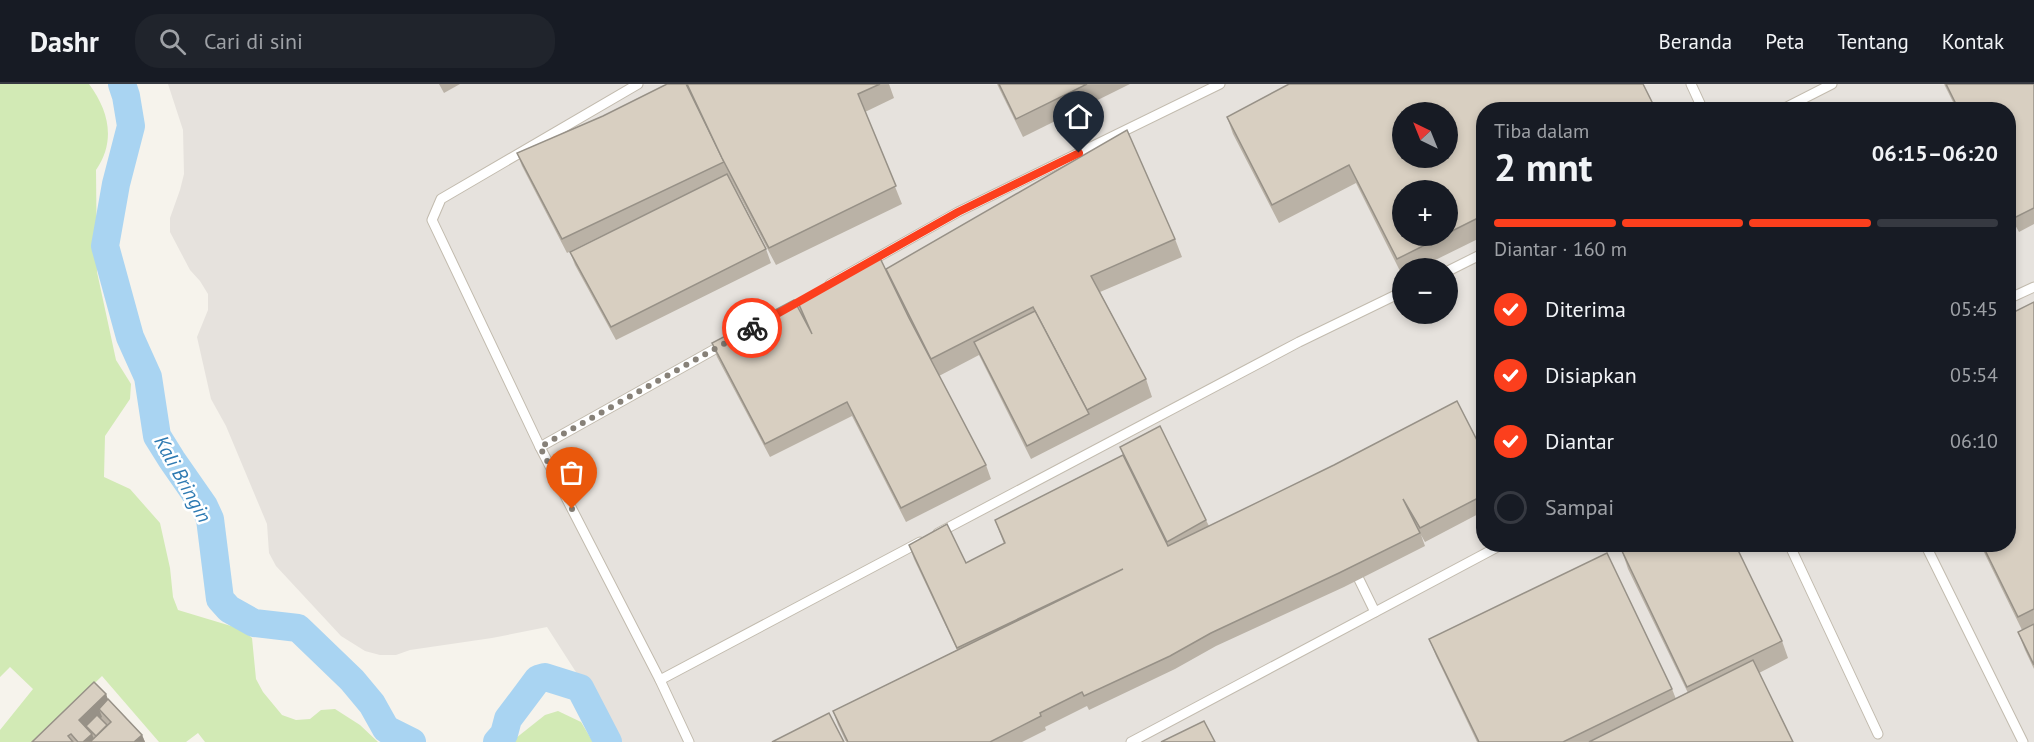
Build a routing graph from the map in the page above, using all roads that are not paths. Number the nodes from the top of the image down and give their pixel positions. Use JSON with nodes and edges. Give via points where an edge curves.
{"nodes":[{"id":1,"x":638,"y":84,"type":"edge"},
{"id":2,"x":1220,"y":84,"type":"edge"},
{"id":3,"x":1691,"y":84,"type":"edge"},
{"id":4,"x":1832,"y":84,"type":"edge"},
{"id":5,"x":1699,"y":102,"type":"edge"},
{"id":6,"x":1797,"y":102,"type":"edge"},
{"id":7,"x":1476,"y":257,"type":"edge"},
{"id":8,"x":1458,"y":266,"type":"edge"},
{"id":9,"x":2034,"y":287,"type":"edge"},
{"id":10,"x":822,"y":288,"type":"edge"},
{"id":11,"x":2016,"y":295,"type":"edge"},
{"id":12,"x":1392,"y":297,"type":"edge"},
{"id":13,"x":728,"y":341,"type":"edge"},
{"id":14,"x":540,"y":447,"type":"junction"},
{"id":15,"x":1488,"y":552,"type":"edge"},
{"id":16,"x":1793,"y":552,"type":"edge"},
{"id":17,"x":1929,"y":552,"type":"edge"},
{"id":18,"x":1353,"y":567,"type":"edge"},
{"id":19,"x":1376,"y":612,"type":"junction"},
{"id":20,"x":660,"y":680,"type":"junction"},
{"id":21,"x":1878,"y":734,"type":"dead end"},
{"id":22,"x":690,"y":742,"type":"edge"},
{"id":23,"x":1131,"y":742,"type":"edge"},
{"id":24,"x":2023,"y":742,"type":"edge"}],
"edges":[{"from":1,"to":14,"type":"lane","via":[[441,199],[432,220]]},
{"from":2,"to":10,"type":"lane","via":[[958,212]]},
{"from":3,"to":5,"type":"lane"},
{"from":4,"to":6,"type":"lane"},
{"from":7,"to":8,"type":"lane"},
{"from":9,"to":11,"type":"lane"},
{"from":12,"to":20,"type":"lane","via":[[1299,342]]},
{"from":13,"to":14,"type":"lane"},
{"from":14,"to":20,"type":"lane"},
{"from":15,"to":19,"type":"lane"},
{"from":16,"to":21,"type":"lane"},
{"from":17,"to":24,"type":"lane"},
{"from":18,"to":19,"type":"lane"},
{"from":19,"to":23,"type":"lane"},
{"from":20,"to":22,"type":"lane"}]}
